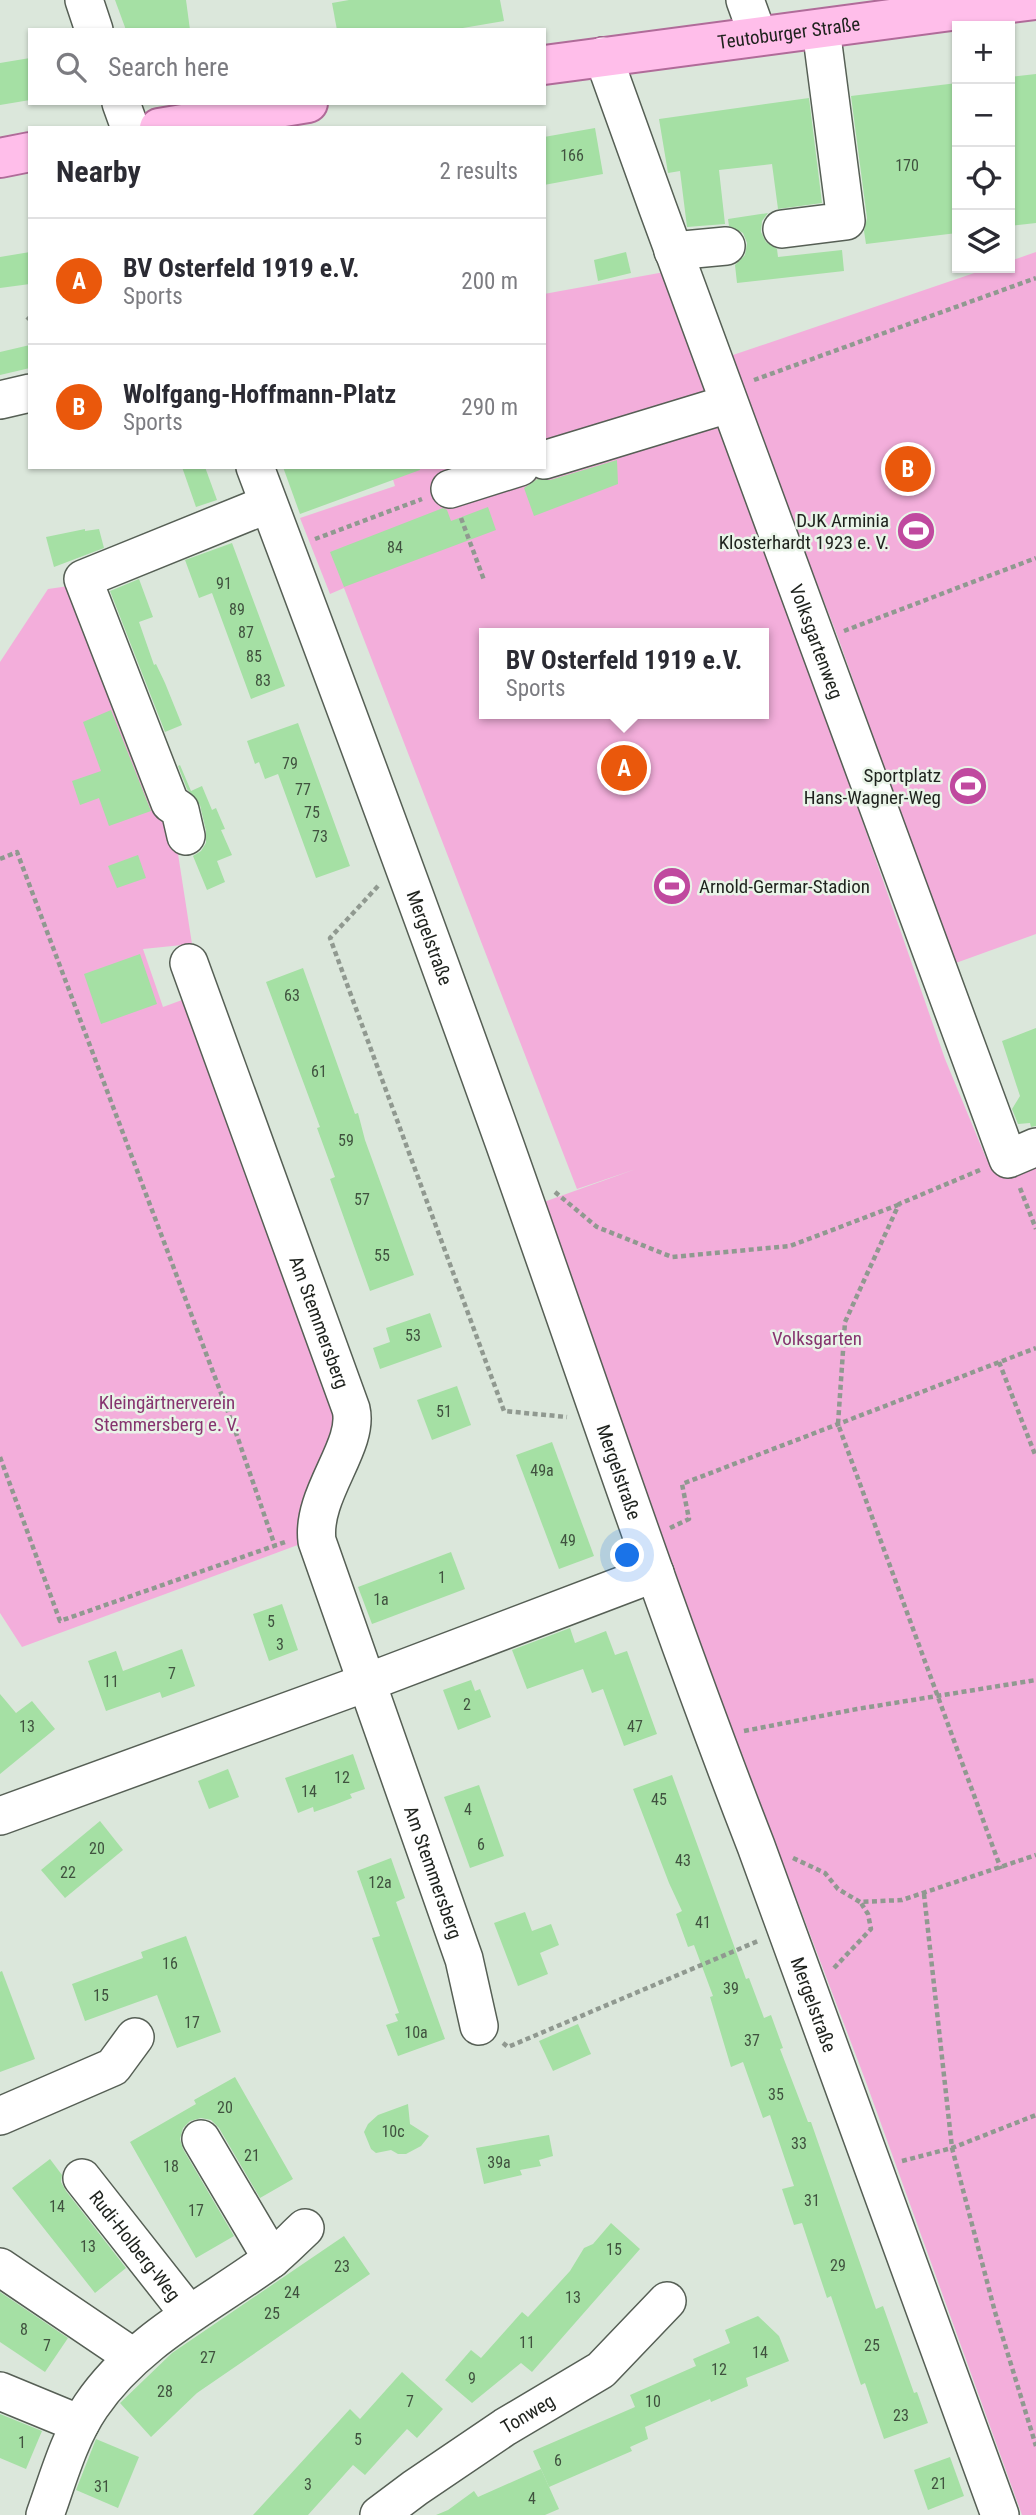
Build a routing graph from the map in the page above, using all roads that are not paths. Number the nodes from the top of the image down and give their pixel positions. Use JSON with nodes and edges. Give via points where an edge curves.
{"nodes":[{"id":1,"x":84,"y":0,"type":"edge"},
{"id":2,"x":745,"y":0,"type":"edge"},
{"id":3,"x":1034,"y":0,"type":"edge"},
{"id":4,"x":93,"y":28,"type":"edge"},
{"id":5,"x":821,"y":29,"type":"junction"},
{"id":6,"x":758,"y":36,"type":"junction"},
{"id":7,"x":603,"y":56,"type":"junction"},
{"id":8,"x":546,"y":65,"type":"edge"},
{"id":9,"x":122,"y":105,"type":"edge"},
{"id":10,"x":296,"y":105,"type":"edge"},
{"id":11,"x":129,"y":126,"type":"edge"},
{"id":12,"x":171,"y":126,"type":"edge"},
{"id":13,"x":28,"y":152,"type":"edge"},
{"id":14,"x":0,"y":158,"type":"edge"},
{"id":15,"x":782,"y":229,"type":"dead end"},
{"id":16,"x":726,"y":246,"type":"dead end"},
{"id":17,"x":673,"y":251,"type":"junction"},
{"id":18,"x":28,"y":393,"type":"edge"},
{"id":19,"x":726,"y":398,"type":"junction"},
{"id":20,"x":0,"y":400,"type":"edge"},
{"id":21,"x":546,"y":459,"type":"edge"},
{"id":22,"x":256,"y":469,"type":"edge"},
{"id":23,"x":514,"y":469,"type":"edge"},
{"id":24,"x":433,"y":495,"type":"road end"},
{"id":25,"x":268,"y":504,"type":"junction"},
{"id":26,"x":186,"y":836,"type":"dead end"},
{"id":27,"x":189,"y":963,"type":"dead end"},
{"id":28,"x":1022,"y":1153,"type":"edge"},
{"id":29,"x":655,"y":1573,"type":"junction"},
{"id":30,"x":368,"y":1682,"type":"junction"},
{"id":31,"x":0,"y":1816,"type":"edge"},
{"id":32,"x":479,"y":2026,"type":"road end"},
{"id":33,"x":135,"y":2037,"type":"dead end"},
{"id":34,"x":0,"y":2116,"type":"edge"},
{"id":35,"x":201,"y":2138,"type":"dead end"},
{"id":36,"x":82,"y":2178,"type":"dead end"},
{"id":37,"x":304,"y":2228,"type":"dead end"},
{"id":38,"x":272,"y":2259,"type":"junction"},
{"id":39,"x":0,"y":2267,"type":"edge"},
{"id":40,"x":667,"y":2301,"type":"dead end"},
{"id":41,"x":190,"y":2314,"type":"junction"},
{"id":42,"x":132,"y":2357,"type":"junction"},
{"id":43,"x":0,"y":2391,"type":"edge"},
{"id":44,"x":80,"y":2424,"type":"junction"},
{"id":45,"x":44,"y":2515,"type":"edge"},
{"id":46,"x":379,"y":2515,"type":"edge"},
{"id":47,"x":1000,"y":2515,"type":"edge"}],
"edges":[{"from":1,"to":4,"type":"street"},
{"from":2,"to":6,"type":"street"},
{"from":3,"to":5,"type":"main road","name":"Teutoburger Straße"},
{"from":5,"to":6,"type":"main road","name":"Teutoburger Straße"},
{"from":5,"to":15,"type":"street","via":[[846,221]]},
{"from":6,"to":7,"type":"main road","name":"Teutoburger Straße"},
{"from":7,"to":8,"type":"main road","name":"Teutoburger Straße"},
{"from":7,"to":17,"type":"street","name":"Volksgartenweg"},
{"from":9,"to":11,"type":"street"},
{"from":10,"to":12,"type":"main road"},
{"from":13,"to":14,"type":"main road"},
{"from":16,"to":17,"type":"street"},
{"from":17,"to":19,"type":"street","name":"Volksgartenweg"},
{"from":18,"to":20,"type":"street"},
{"from":19,"to":21,"type":"street"},
{"from":19,"to":28,"type":"street","name":"Volksgartenweg","via":[[817,641]]},
{"from":22,"to":25,"type":"street","name":"Mergelstraße"},
{"from":23,"to":24,"type":"street"},
{"from":25,"to":26,"type":"street","via":[[83,579],[170,803],[180,810]]},
{"from":25,"to":29,"type":"street","name":"Mergelstraße","via":[[505,1145]]},
{"from":27,"to":30,"type":"street","name":"Am Stemmersberg","via":[[354,1422],[326,1491],[316,1532]]},
{"from":29,"to":30,"type":"street"},
{"from":29,"to":47,"type":"street","name":"Mergelstraße"},
{"from":30,"to":31,"type":"street"},
{"from":30,"to":32,"type":"street","name":"Am Stemmersberg","via":[[464,1959]]},
{"from":33,"to":34,"type":"street","via":[[113,2067]]},
{"from":35,"to":38,"type":"street"},
{"from":36,"to":41,"type":"street","name":"Rudi-Holberg-Weg"},
{"from":37,"to":38,"type":"street","name":"Rudi-Holberg-Weg"},
{"from":38,"to":41,"type":"street","name":"Rudi-Holberg-Weg"},
{"from":39,"to":42,"type":"street"},
{"from":40,"to":46,"type":"street","name":"Tonweg","via":[[601,2370],[516,2420]]},
{"from":41,"to":42,"type":"street","name":"Rudi-Holberg-Weg"},
{"from":42,"to":44,"type":"street","name":"Rudi-Holberg-Weg"},
{"from":43,"to":44,"type":"street"},
{"from":44,"to":45,"type":"street","name":"Rudi-Holberg-Weg"}]}
